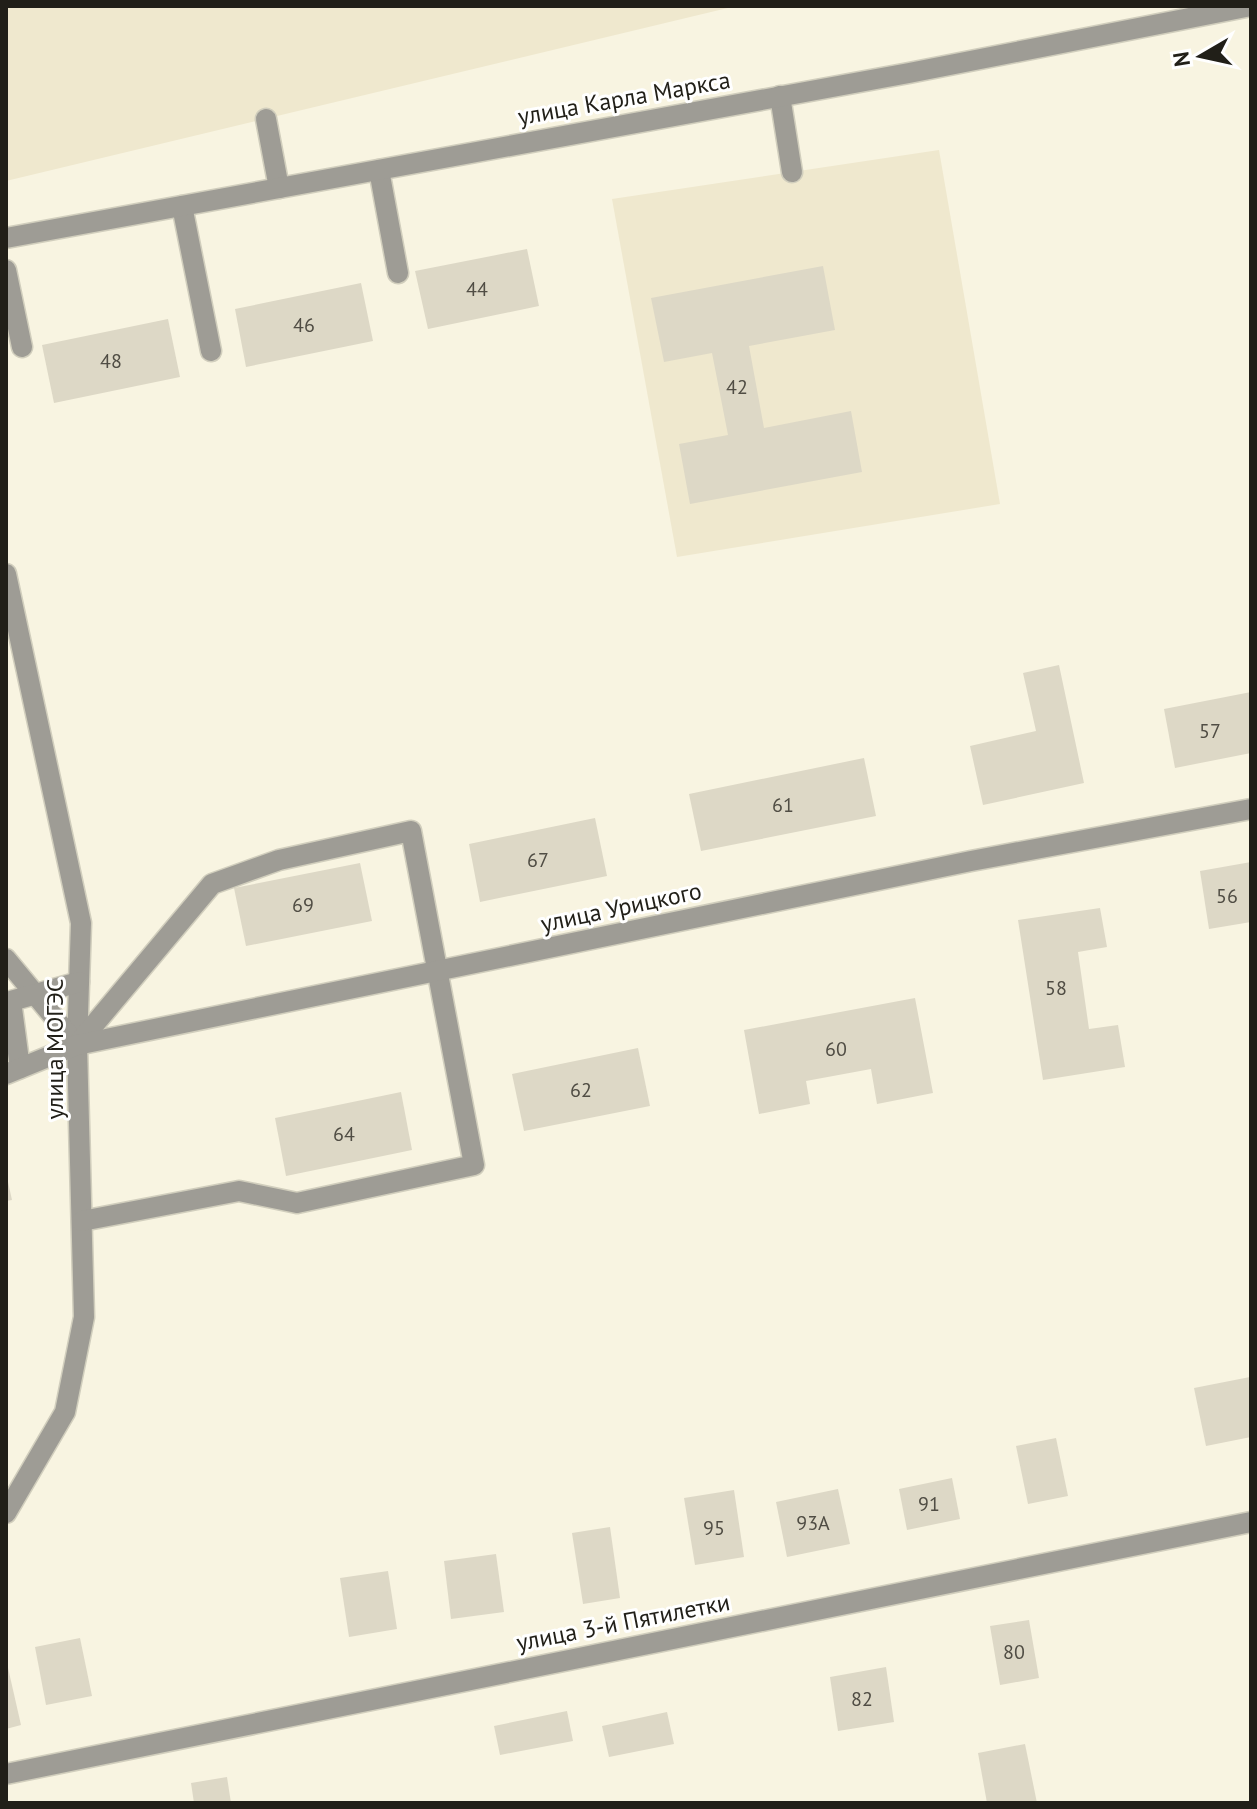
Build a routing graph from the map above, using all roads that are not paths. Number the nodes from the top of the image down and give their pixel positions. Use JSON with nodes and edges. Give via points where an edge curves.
{"nodes":[{"id":1,"x":1251,"y":6,"type":"edge"},
{"id":2,"x":780,"y":96,"type":"junction"},
{"id":3,"x":266,"y":119,"type":"dead end"},
{"id":4,"x":379,"y":170,"type":"junction"},
{"id":5,"x":792,"y":172,"type":"dead end"},
{"id":6,"x":279,"y":188,"type":"junction"},
{"id":7,"x":182,"y":206,"type":"junction"},
{"id":8,"x":6,"y":238,"type":"edge"},
{"id":9,"x":6,"y":270,"type":"edge"},
{"id":10,"x":398,"y":273,"type":"dead end"},
{"id":11,"x":22,"y":347,"type":"dead end"},
{"id":12,"x":211,"y":351,"type":"dead end"},
{"id":13,"x":6,"y":574,"type":"edge"},
{"id":14,"x":1251,"y":809,"type":"edge"},
{"id":15,"x":6,"y":959,"type":"edge"},
{"id":16,"x":439,"y":970,"type":"junction"},
{"id":17,"x":79,"y":982,"type":"junction"},
{"id":18,"x":37,"y":994,"type":"junction"},
{"id":19,"x":77,"y":1045,"type":"junction"},
{"id":20,"x":13,"y":1071,"type":"edge"},
{"id":21,"x":82,"y":1221,"type":"junction"},
{"id":22,"x":6,"y":1513,"type":"edge"},
{"id":23,"x":1251,"y":1522,"type":"edge"},
{"id":24,"x":6,"y":1774,"type":"edge"}],
"edges":[{"from":1,"to":2,"type":"street","name":"улица Карла Маркса"},
{"from":2,"to":4,"type":"street","name":"улица Карла Маркса"},
{"from":2,"to":5,"type":"street"},
{"from":3,"to":6,"type":"street"},
{"from":4,"to":6,"type":"street","name":"улица Карла Маркса"},
{"from":4,"to":10,"type":"street"},
{"from":6,"to":7,"type":"street","name":"улица Карла Маркса"},
{"from":7,"to":8,"type":"street","name":"улица Карла Маркса"},
{"from":7,"to":12,"type":"street"},
{"from":9,"to":11,"type":"street"},
{"from":13,"to":17,"type":"street","name":"улица МОГЭС","via":[[81,923]]},
{"from":14,"to":16,"type":"street","name":"улица Урицкого"},
{"from":15,"to":18,"type":"street"},
{"from":16,"to":19,"type":"street","name":"улица Урицкого"},
{"from":16,"to":19,"type":"street","via":[[411,831],[279,860],[212,884]]},
{"from":16,"to":21,"type":"street","via":[[474,1165],[297,1203],[239,1191]]},
{"from":17,"to":18,"type":"street"},
{"from":17,"to":19,"type":"street","name":"улица МОГЭС"},
{"from":18,"to":19,"type":"street"},
{"from":18,"to":20,"type":"street","via":[[11,1001]]},
{"from":19,"to":20,"type":"street","name":"улица Урицкого"},
{"from":19,"to":21,"type":"street","name":"улица МОГЭС"},
{"from":21,"to":22,"type":"street","name":"улица МОГЭС","via":[[84,1317],[65,1412]]},
{"from":23,"to":24,"type":"street","name":"улица 3-й Пятилетки"}]}
